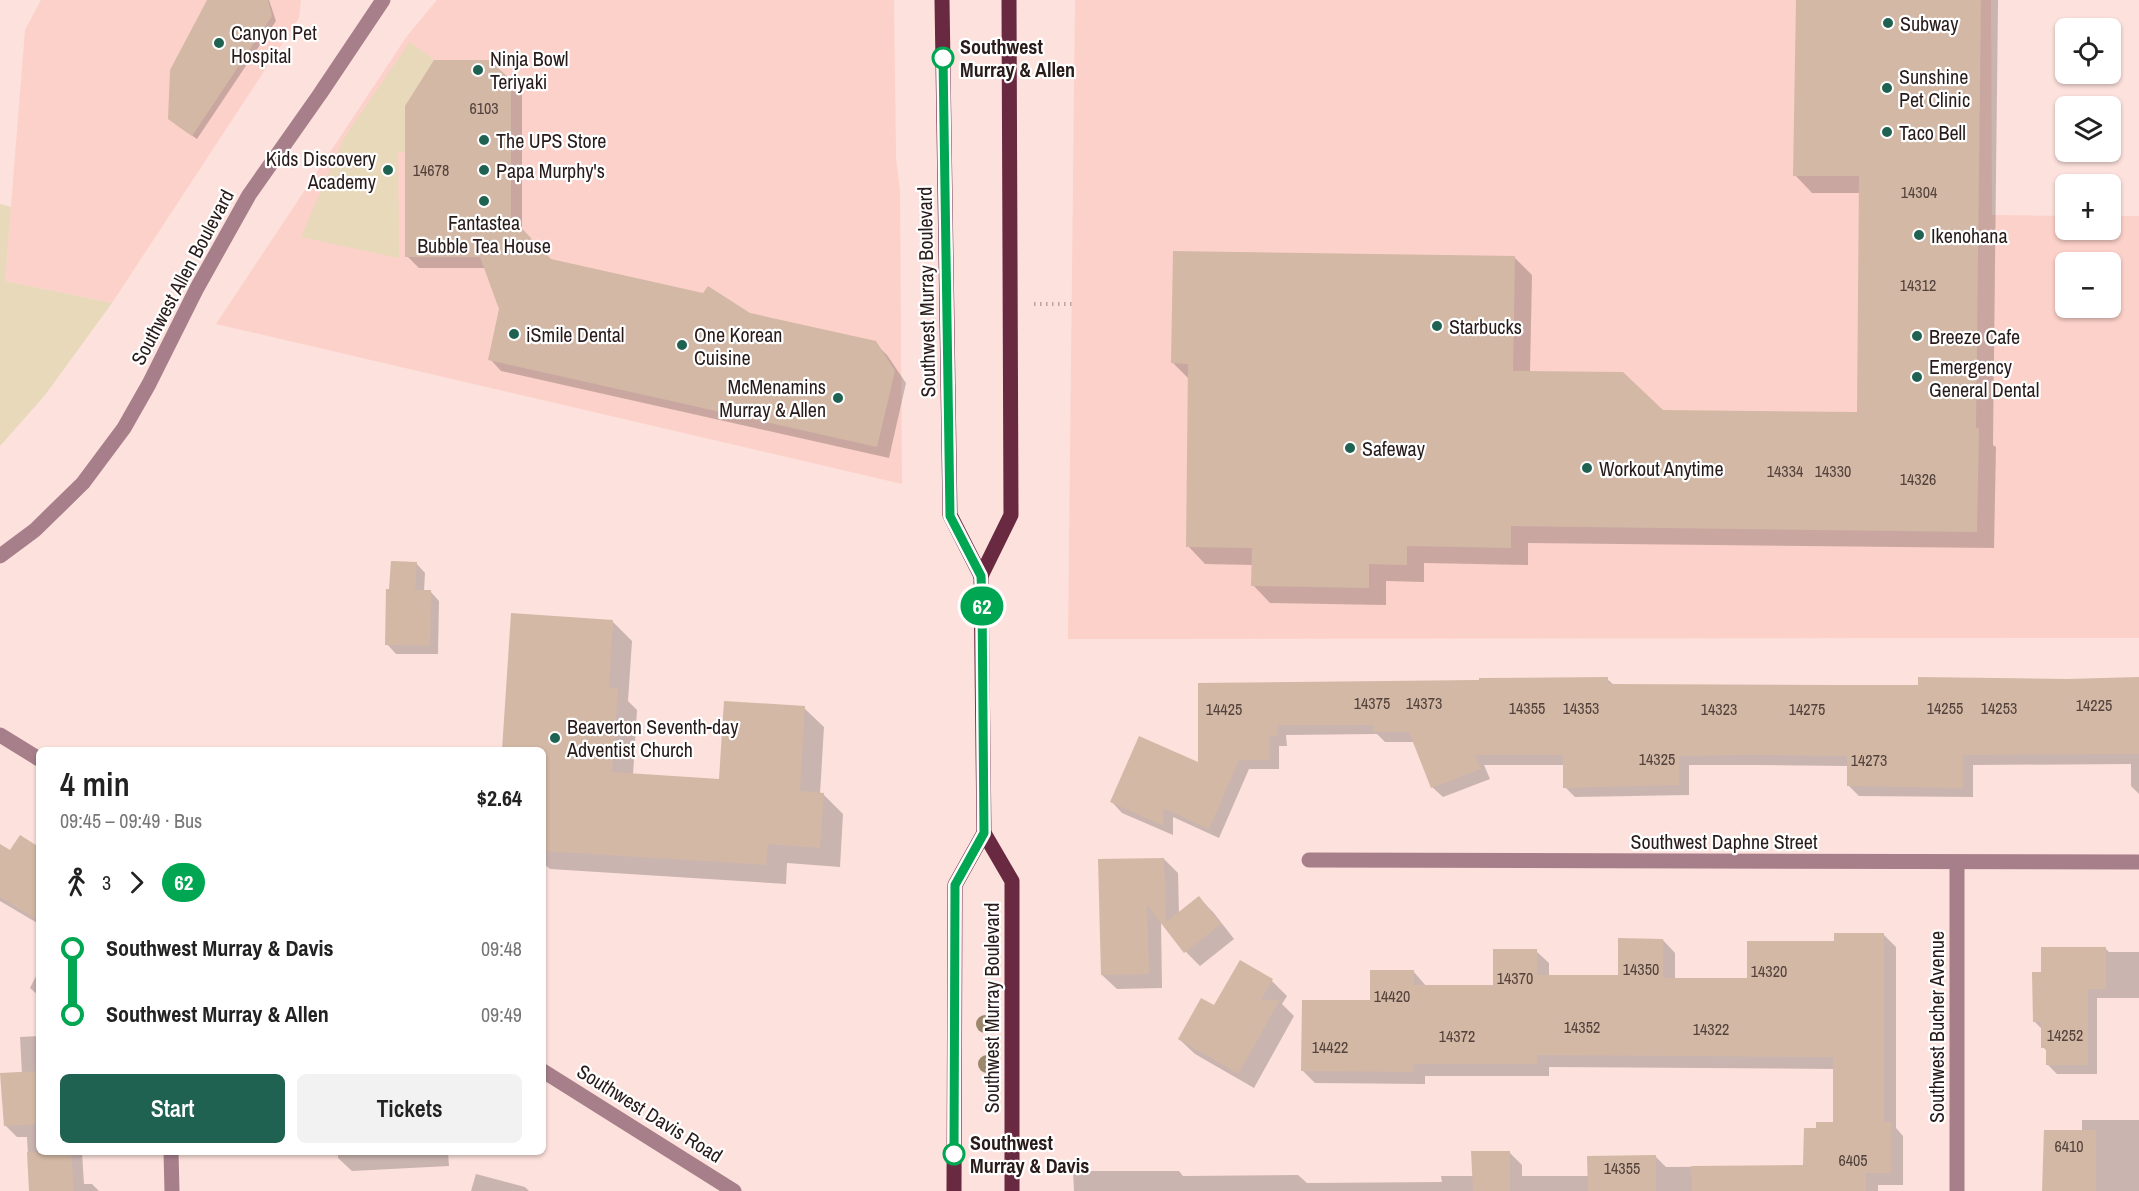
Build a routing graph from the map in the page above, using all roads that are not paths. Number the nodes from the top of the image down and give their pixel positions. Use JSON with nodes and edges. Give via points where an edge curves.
{"nodes":[{"id":1,"x":383,"y":0,"type":"edge"},
{"id":2,"x":942,"y":0,"type":"edge"},
{"id":3,"x":1009,"y":0,"type":"edge"},
{"id":4,"x":0,"y":556,"type":"edge"},
{"id":5,"x":981,"y":576,"type":"junction"},
{"id":6,"x":0,"y":735,"type":"edge"},
{"id":7,"x":36,"y":757,"type":"edge"},
{"id":8,"x":984,"y":833,"type":"junction"},
{"id":9,"x":1309,"y":860,"type":"dead end"},
{"id":10,"x":2139,"y":862,"type":"edge"},
{"id":11,"x":1957,"y":863,"type":"junction"},
{"id":12,"x":546,"y":1073,"type":"edge"},
{"id":13,"x":171,"y":1155,"type":"edge"},
{"id":14,"x":172,"y":1191,"type":"edge"},
{"id":15,"x":734,"y":1191,"type":"edge"},
{"id":16,"x":954,"y":1191,"type":"edge"},
{"id":17,"x":1012,"y":1191,"type":"edge"},
{"id":18,"x":1957,"y":1191,"type":"edge"}],
"edges":[{"from":1,"to":4,"type":"street","name":"Southwest Allen Boulevard","via":[[249,195],[124,428],[83,483],[35,530]]},
{"from":2,"to":5,"type":"main road","name":"Southwest Murray Boulevard","via":[[950,516]]},
{"from":3,"to":5,"type":"main road","name":"Southwest Murray Boulevard","via":[[1011,516]]},
{"from":5,"to":8,"type":"main road","name":"Southwest Murray Boulevard"},
{"from":6,"to":7,"type":"street"},
{"from":8,"to":16,"type":"main road","name":"Southwest Murray Boulevard","via":[[955,885]]},
{"from":8,"to":17,"type":"main road","name":"Southwest Murray Boulevard","via":[[1012,881]]},
{"from":9,"to":11,"type":"street","name":"Southwest Daphne Street"},
{"from":10,"to":11,"type":"street","name":"Southwest Daphne Street"},
{"from":11,"to":18,"type":"street","name":"Southwest Bucher Avenue"},
{"from":12,"to":15,"type":"street","name":"Southwest Davis Road"},
{"from":13,"to":14,"type":"street"}]}
